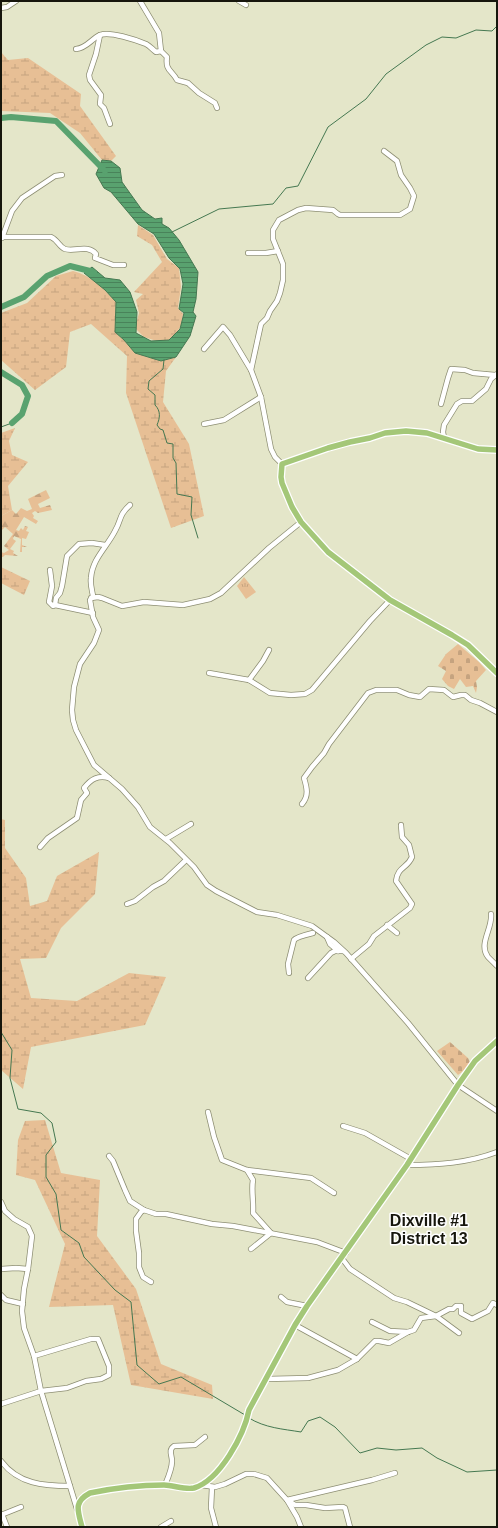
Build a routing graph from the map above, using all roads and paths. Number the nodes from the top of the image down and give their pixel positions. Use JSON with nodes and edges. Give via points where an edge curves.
{"nodes":[{"id":1,"x":16,"y":1,"type":"edge"},
{"id":2,"x":140,"y":1,"type":"edge"},
{"id":3,"x":239,"y":1,"type":"edge"},
{"id":4,"x":246,"y":5,"type":"dead end"},
{"id":5,"x":1,"y":8,"type":"edge"},
{"id":6,"x":100,"y":35,"type":"junction"},
{"id":7,"x":76,"y":49,"type":"dead end"},
{"id":8,"x":161,"y":51,"type":"junction"},
{"id":9,"x":217,"y":108,"type":"dead end"},
{"id":10,"x":110,"y":124,"type":"dead end"},
{"id":11,"x":384,"y":151,"type":"dead end"},
{"id":12,"x":62,"y":175,"type":"dead end"},
{"id":13,"x":2,"y":238,"type":"edge"},
{"id":14,"x":278,"y":250,"type":"junction"},
{"id":15,"x":248,"y":253,"type":"dead end"},
{"id":16,"x":124,"y":265,"type":"dead end"},
{"id":17,"x":204,"y":350,"type":"dead end"},
{"id":18,"x":251,"y":370,"type":"junction"},
{"id":19,"x":496,"y":375,"type":"edge"},
{"id":20,"x":260,"y":397,"type":"junction"},
{"id":21,"x":442,"y":404,"type":"dead end"},
{"id":22,"x":204,"y":424,"type":"dead end"},
{"id":23,"x":444,"y":438,"type":"junction"},
{"id":24,"x":497,"y":450,"type":"edge"},
{"id":25,"x":282,"y":464,"type":"junction"},
{"id":26,"x":130,"y":504,"type":"dead end"},
{"id":27,"x":301,"y":522,"type":"junction"},
{"id":28,"x":105,"y":545,"type":"junction"},
{"id":29,"x":50,"y":570,"type":"dead end"},
{"id":30,"x":90,"y":600,"type":"junction"},
{"id":31,"x":390,"y":600,"type":"junction"},
{"id":32,"x":55,"y":605,"type":"junction"},
{"id":33,"x":93,"y":613,"type":"junction"},
{"id":34,"x":269,"y":650,"type":"dead end"},
{"id":35,"x":209,"y":673,"type":"dead end"},
{"id":36,"x":497,"y":673,"type":"edge"},
{"id":37,"x":249,"y":680,"type":"junction"},
{"id":38,"x":497,"y":712,"type":"edge"},
{"id":39,"x":111,"y":778,"type":"junction"},
{"id":40,"x":302,"y":804,"type":"dead end"},
{"id":41,"x":191,"y":824,"type":"dead end"},
{"id":42,"x":402,"y":825,"type":"dead end"},
{"id":43,"x":166,"y":839,"type":"junction"},
{"id":44,"x":40,"y":847,"type":"dead end"},
{"id":45,"x":186,"y":860,"type":"junction"},
{"id":46,"x":127,"y":904,"type":"dead end"},
{"id":47,"x":491,"y":914,"type":"dead end"},
{"id":48,"x":304,"y":923,"type":"junction"},
{"id":49,"x":387,"y":925,"type":"junction"},
{"id":50,"x":313,"y":933,"type":"junction"},
{"id":51,"x":397,"y":933,"type":"dead end"},
{"id":52,"x":324,"y":936,"type":"junction"},
{"id":53,"x":341,"y":951,"type":"junction"},
{"id":54,"x":351,"y":959,"type":"junction"},
{"id":55,"x":497,"y":966,"type":"edge"},
{"id":56,"x":289,"y":973,"type":"dead end"},
{"id":57,"x":308,"y":978,"type":"dead end"},
{"id":58,"x":497,"y":1041,"type":"edge"},
{"id":59,"x":458,"y":1085,"type":"junction"},
{"id":60,"x":497,"y":1111,"type":"edge"},
{"id":61,"x":208,"y":1112,"type":"dead end"},
{"id":62,"x":343,"y":1126,"type":"dead end"},
{"id":63,"x":497,"y":1152,"type":"edge"},
{"id":64,"x":109,"y":1156,"type":"dead end"},
{"id":65,"x":411,"y":1159,"type":"junction"},
{"id":66,"x":407,"y":1165,"type":"junction"},
{"id":67,"x":247,"y":1170,"type":"junction"},
{"id":68,"x":334,"y":1193,"type":"dead end"},
{"id":69,"x":1,"y":1202,"type":"edge"},
{"id":70,"x":144,"y":1210,"type":"junction"},
{"id":71,"x":271,"y":1233,"type":"junction"},
{"id":72,"x":251,"y":1249,"type":"dead end"},
{"id":73,"x":348,"y":1250,"type":"junction"},
{"id":74,"x":341,"y":1257,"type":"junction"},
{"id":75,"x":1,"y":1269,"type":"edge"},
{"id":76,"x":28,"y":1270,"type":"junction"},
{"id":77,"x":151,"y":1282,"type":"dead end"},
{"id":78,"x":1,"y":1295,"type":"edge"},
{"id":79,"x":281,"y":1297,"type":"dead end"},
{"id":80,"x":23,"y":1304,"type":"junction"},
{"id":81,"x":497,"y":1305,"type":"edge"},
{"id":82,"x":307,"y":1306,"type":"junction"},
{"id":83,"x":436,"y":1316,"type":"junction"},
{"id":84,"x":372,"y":1322,"type":"dead end"},
{"id":85,"x":295,"y":1325,"type":"junction"},
{"id":86,"x":408,"y":1332,"type":"junction"},
{"id":87,"x":459,"y":1334,"type":"dead end"},
{"id":88,"x":34,"y":1356,"type":"junction"},
{"id":89,"x":356,"y":1359,"type":"junction"},
{"id":90,"x":267,"y":1379,"type":"junction"},
{"id":91,"x":41,"y":1391,"type":"junction"},
{"id":92,"x":1,"y":1404,"type":"edge"},
{"id":93,"x":205,"y":1437,"type":"dead end"},
{"id":94,"x":1,"y":1461,"type":"edge"},
{"id":95,"x":395,"y":1473,"type":"dead end"},
{"id":96,"x":165,"y":1485,"type":"junction"},
{"id":97,"x":201,"y":1485,"type":"junction"},
{"id":98,"x":70,"y":1486,"type":"junction"},
{"id":99,"x":212,"y":1487,"type":"junction"},
{"id":100,"x":288,"y":1500,"type":"junction"},
{"id":101,"x":21,"y":1507,"type":"dead end"},
{"id":102,"x":77,"y":1510,"type":"junction"},
{"id":103,"x":1,"y":1514,"type":"edge"},
{"id":104,"x":171,"y":1521,"type":"dead end"},
{"id":105,"x":7,"y":1527,"type":"edge"},
{"id":106,"x":82,"y":1527,"type":"edge"},
{"id":107,"x":161,"y":1527,"type":"edge"},
{"id":108,"x":216,"y":1527,"type":"edge"},
{"id":109,"x":301,"y":1527,"type":"edge"},
{"id":110,"x":350,"y":1527,"type":"edge"}],
"edges":[{"from":1,"to":5,"type":"street"},
{"from":2,"to":8,"type":"street","via":[[159,33]]},
{"from":3,"to":4,"type":"street"},
{"from":6,"to":7,"type":"street","via":[[86,46]]},
{"from":6,"to":8,"type":"street","via":[[119,36],[144,44],[156,52]]},
{"from":6,"to":10,"type":"street","via":[[88,75],[101,95],[100,104]]},
{"from":8,"to":9,"type":"street","via":[[167,57],[166,66],[176,80],[188,83],[215,103]]},
{"from":11,"to":14,"type":"street","via":[[397,161],[401,175],[414,196],[410,209],[400,215],[340,215],[333,210],[298,210],[279,220],[273,230],[273,239]]},
{"from":12,"to":13,"type":"street","via":[[55,176],[22,198],[12,211]]},
{"from":13,"to":16,"type":"street","via":[[54,238],[63,249],[90,249],[96,254],[95,258],[112,265]]},
{"from":14,"to":15,"type":"street"},
{"from":14,"to":18,"type":"street","via":[[282,264],[280,293],[261,324]]},
{"from":17,"to":18,"type":"street","via":[[223,327],[230,334]]},
{"from":18,"to":20,"type":"street"},
{"from":19,"to":21,"type":"street","via":[[451,370]]},
{"from":19,"to":23,"type":"street","via":[[472,402],[462,401],[457,404],[444,425]]},
{"from":20,"to":22,"type":"street","via":[[224,420]]},
{"from":20,"to":25,"type":"street","via":[[271,448]]},
{"from":23,"to":24,"type":"main road","via":[[478,449]]},
{"from":23,"to":25,"type":"main road","via":[[414,432],[385,433],[328,448]]},
{"from":25,"to":27,"type":"main road","via":[[282,483]]},
{"from":26,"to":28,"type":"street","via":[[121,514],[115,531]]},
{"from":27,"to":30,"type":"street","via":[[221,593],[210,599],[184,605],[144,602],[122,606],[98,596]]},
{"from":27,"to":31,"type":"main road","via":[[328,552]]},
{"from":28,"to":30,"type":"street","via":[[92,571],[93,596]]},
{"from":28,"to":32,"type":"street","via":[[79,544],[67,556],[62,586]]},
{"from":29,"to":32,"type":"street","via":[[50,602]]},
{"from":30,"to":33,"type":"street"},
{"from":31,"to":36,"type":"main road","via":[[452,634],[468,645]]},
{"from":31,"to":37,"type":"street","via":[[312,690],[305,694],[270,693]]},
{"from":32,"to":33,"type":"street"},
{"from":33,"to":39,"type":"street","via":[[99,628],[98,634],[78,669],[73,694],[73,720],[93,763]]},
{"from":34,"to":37,"type":"street"},
{"from":35,"to":37,"type":"street"},
{"from":38,"to":40,"type":"street","via":[[464,695],[453,697],[444,690],[429,689],[420,697],[397,690],[382,689],[371,692],[352,713],[304,778],[307,794]]},
{"from":39,"to":43,"type":"street","via":[[138,807],[150,827]]},
{"from":39,"to":44,"type":"street","via":[[99,777],[87,784],[84,788],[87,793],[81,800],[77,818],[43,842]]},
{"from":41,"to":43,"type":"street"},
{"from":42,"to":49,"type":"street","via":[[402,837],[409,845],[412,857],[398,872],[396,881],[412,904]]},
{"from":43,"to":45,"type":"street"},
{"from":45,"to":46,"type":"street","via":[[164,881]]},
{"from":45,"to":48,"type":"street","via":[[207,885],[223,896],[257,912]]},
{"from":47,"to":55,"type":"street","via":[[492,920],[485,942],[487,956]]},
{"from":48,"to":50,"type":"street"},
{"from":48,"to":52,"type":"street"},
{"from":49,"to":51,"type":"street"},
{"from":49,"to":54,"type":"street"},
{"from":50,"to":52,"type":"street"},
{"from":50,"to":56,"type":"street","via":[[296,937],[294,940],[288,964]]},
{"from":52,"to":53,"type":"street"},
{"from":53,"to":54,"type":"street"},
{"from":53,"to":57,"type":"street","via":[[331,953]]},
{"from":54,"to":59,"type":"street","via":[[408,1022]]},
{"from":58,"to":59,"type":"main road","via":[[475,1061]]},
{"from":59,"to":60,"type":"street"},
{"from":59,"to":65,"type":"main road"},
{"from":61,"to":67,"type":"street","via":[[222,1160]]},
{"from":62,"to":65,"type":"street","via":[[365,1133]]},
{"from":63,"to":66,"type":"street","via":[[463,1162]]},
{"from":64,"to":70,"type":"street","via":[[130,1201]]},
{"from":65,"to":66,"type":"main road"},
{"from":66,"to":73,"type":"main road"},
{"from":67,"to":68,"type":"street","via":[[311,1178]]},
{"from":67,"to":71,"type":"street","via":[[253,1180],[253,1213]]},
{"from":69,"to":76,"type":"street","via":[[5,1211],[30,1229],[32,1236]]},
{"from":70,"to":71,"type":"street"},
{"from":70,"to":77,"type":"street","via":[[136,1219],[139,1267],[143,1277]]},
{"from":71,"to":72,"type":"street"},
{"from":71,"to":73,"type":"street","via":[[317,1242],[346,1253]]},
{"from":73,"to":74,"type":"main road"},
{"from":74,"to":82,"type":"main road"},
{"from":74,"to":83,"type":"street","via":[[350,1269],[394,1298]]},
{"from":75,"to":76,"type":"street"},
{"from":76,"to":80,"type":"street"},
{"from":78,"to":80,"type":"street","via":[[6,1300]]},
{"from":79,"to":82,"type":"street","via":[[287,1302]]},
{"from":80,"to":88,"type":"street","via":[[24,1328]]},
{"from":81,"to":83,"type":"street","via":[[493,1303],[488,1311],[472,1319],[461,1313],[460,1306]]},
{"from":82,"to":85,"type":"main road"},
{"from":83,"to":86,"type":"street","via":[[421,1318],[414,1330]]},
{"from":83,"to":87,"type":"street"},
{"from":84,"to":86,"type":"street","via":[[390,1330]]},
{"from":85,"to":89,"type":"street"},
{"from":85,"to":90,"type":"main road"},
{"from":86,"to":89,"type":"street","via":[[389,1343],[375,1341]]},
{"from":88,"to":91,"type":"street"},
{"from":88,"to":91,"type":"street","via":[[98,1339],[110,1372],[107,1377],[101,1379],[86,1380],[67,1388]]},
{"from":89,"to":90,"type":"street","via":[[338,1370],[308,1378]]},
{"from":90,"to":97,"type":"main road","via":[[249,1410],[246,1424],[229,1455],[218,1471]]},
{"from":91,"to":92,"type":"street"},
{"from":91,"to":98,"type":"street"},
{"from":93,"to":96,"type":"street","via":[[195,1445],[171,1447],[172,1461]]},
{"from":94,"to":98,"type":"street","via":[[18,1478],[48,1486]]},
{"from":95,"to":100,"type":"street"},
{"from":96,"to":97,"type":"main road","via":[[192,1488]]},
{"from":96,"to":102,"type":"main road","via":[[136,1486],[90,1493],[79,1502]]},
{"from":97,"to":99,"type":"street"},
{"from":98,"to":102,"type":"street"},
{"from":99,"to":100,"type":"street","via":[[246,1474],[254,1474],[267,1478]]},
{"from":99,"to":108,"type":"street","via":[[211,1508]]},
{"from":100,"to":109,"type":"street"},
{"from":100,"to":110,"type":"street","via":[[300,1506],[343,1507]]},
{"from":101,"to":103,"type":"street"},
{"from":102,"to":106,"type":"main road"},
{"from":103,"to":105,"type":"street"},
{"from":104,"to":107,"type":"street"}]}
